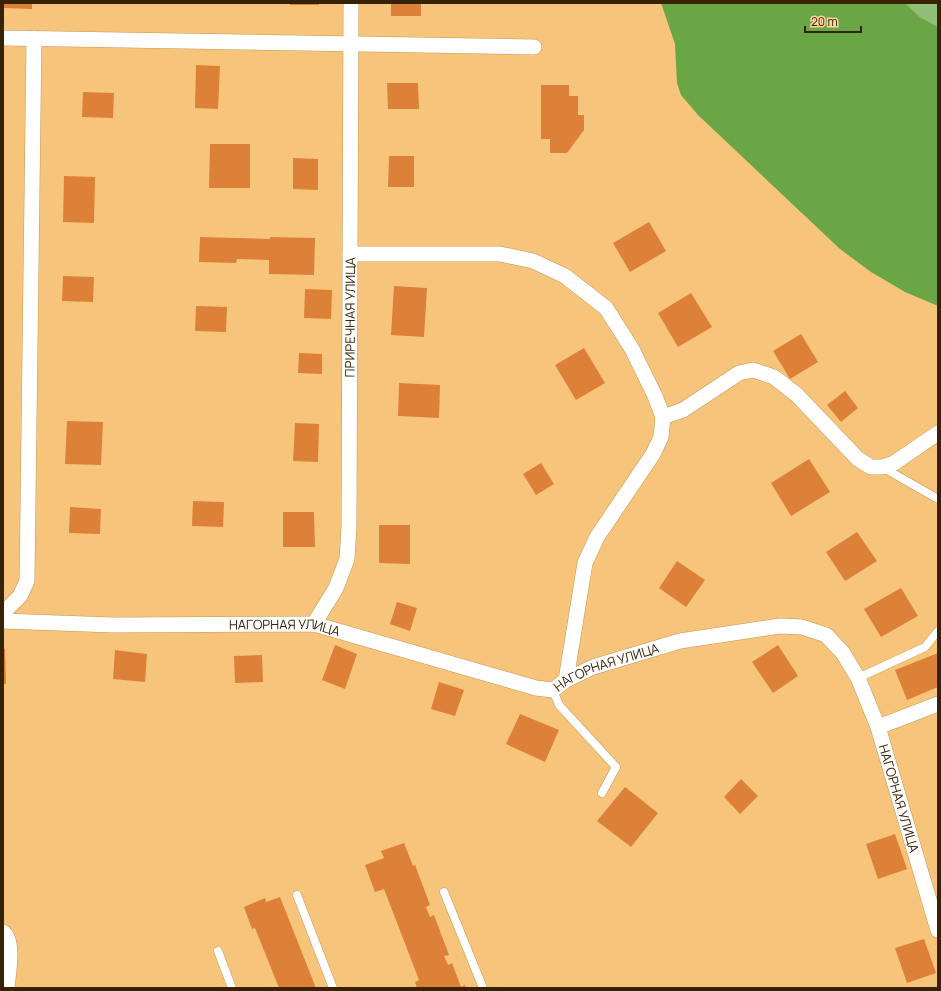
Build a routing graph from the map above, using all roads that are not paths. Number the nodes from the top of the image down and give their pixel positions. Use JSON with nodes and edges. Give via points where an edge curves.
{"nodes":[{"id":1,"x":351,"y":3,"type":"edge"},
{"id":2,"x":3,"y":38,"type":"edge"},
{"id":3,"x":34,"y":38,"type":"junction"},
{"id":4,"x":351,"y":44,"type":"junction"},
{"id":5,"x":534,"y":47,"type":"dead end"},
{"id":6,"x":350,"y":254,"type":"junction"},
{"id":7,"x":663,"y":417,"type":"junction"},
{"id":8,"x":938,"y":433,"type":"edge"},
{"id":9,"x":882,"y":467,"type":"junction"},
{"id":10,"x":938,"y":499,"type":"edge"},
{"id":11,"x":3,"y":612,"type":"edge"},
{"id":12,"x":3,"y":622,"type":"edge"},
{"id":13,"x":314,"y":624,"type":"junction"},
{"id":14,"x":938,"y":631,"type":"edge"},
{"id":15,"x":858,"y":678,"type":"junction"},
{"id":16,"x":566,"y":680,"type":"junction"},
{"id":17,"x":552,"y":690,"type":"junction"},
{"id":18,"x":938,"y":704,"type":"edge"},
{"id":19,"x":878,"y":727,"type":"junction"},
{"id":20,"x":602,"y":793,"type":"dead end"},
{"id":21,"x":444,"y":892,"type":"dead end"},
{"id":22,"x":297,"y":895,"type":"dead end"},
{"id":23,"x":938,"y":930,"type":"edge"},
{"id":24,"x":3,"y":932,"type":"edge"},
{"id":25,"x":218,"y":951,"type":"dead end"},
{"id":26,"x":7,"y":988,"type":"edge"},
{"id":27,"x":232,"y":988,"type":"edge"},
{"id":28,"x":333,"y":988,"type":"edge"},
{"id":29,"x":483,"y":988,"type":"edge"}],
"edges":[{"from":1,"to":4,"type":"street","name":"ПРИРЕЧНАЯ УЛИЦА"},
{"from":2,"to":3,"type":"street"},
{"from":3,"to":4,"type":"street"},
{"from":3,"to":11,"type":"street","via":[[27,581],[20,596]]},
{"from":4,"to":5,"type":"street"},
{"from":4,"to":6,"type":"street","name":"ПРИРЕЧНАЯ УЛИЦА"},
{"from":6,"to":7,"type":"street","via":[[500,254],[533,261],[565,276],[606,308],[632,349]]},
{"from":6,"to":13,"type":"street","name":"ПРИРЕЧНАЯ УЛИЦА","via":[[347,559],[336,588]]},
{"from":7,"to":9,"type":"street","via":[[683,410],[739,374],[753,370],[774,377],[798,395],[858,458],[871,467]]},
{"from":7,"to":16,"type":"street","via":[[661,437],[653,454],[596,537],[585,563]]},
{"from":8,"to":9,"type":"street","via":[[894,464]]},
{"from":9,"to":10,"type":"lane"},
{"from":12,"to":13,"type":"street","name":"НАГОРНАЯ УЛИЦА","via":[[113,625]]},
{"from":13,"to":17,"type":"street","name":"НАГОРНАЯ УЛИЦА","via":[[536,688]]},
{"from":14,"to":15,"type":"lane","via":[[925,647]]},
{"from":15,"to":16,"type":"street","name":"НАГОРНАЯ УЛИЦА","via":[[843,653],[826,635],[802,627],[780,626],[680,641],[593,667]]},
{"from":15,"to":19,"type":"street","name":"НАГОРНАЯ УЛИЦА"},
{"from":16,"to":17,"type":"street","name":"НАГОРНАЯ УЛИЦА"},
{"from":17,"to":20,"type":"lane","via":[[559,705],[616,767]]},
{"from":18,"to":19,"type":"street"},
{"from":19,"to":23,"type":"street","name":"НАГОРНАЯ УЛИЦА"},
{"from":21,"to":29,"type":"lane"},
{"from":22,"to":28,"type":"lane"},
{"from":24,"to":26,"type":"street","via":[[6,934],[10,950]]},
{"from":25,"to":27,"type":"lane"}]}
